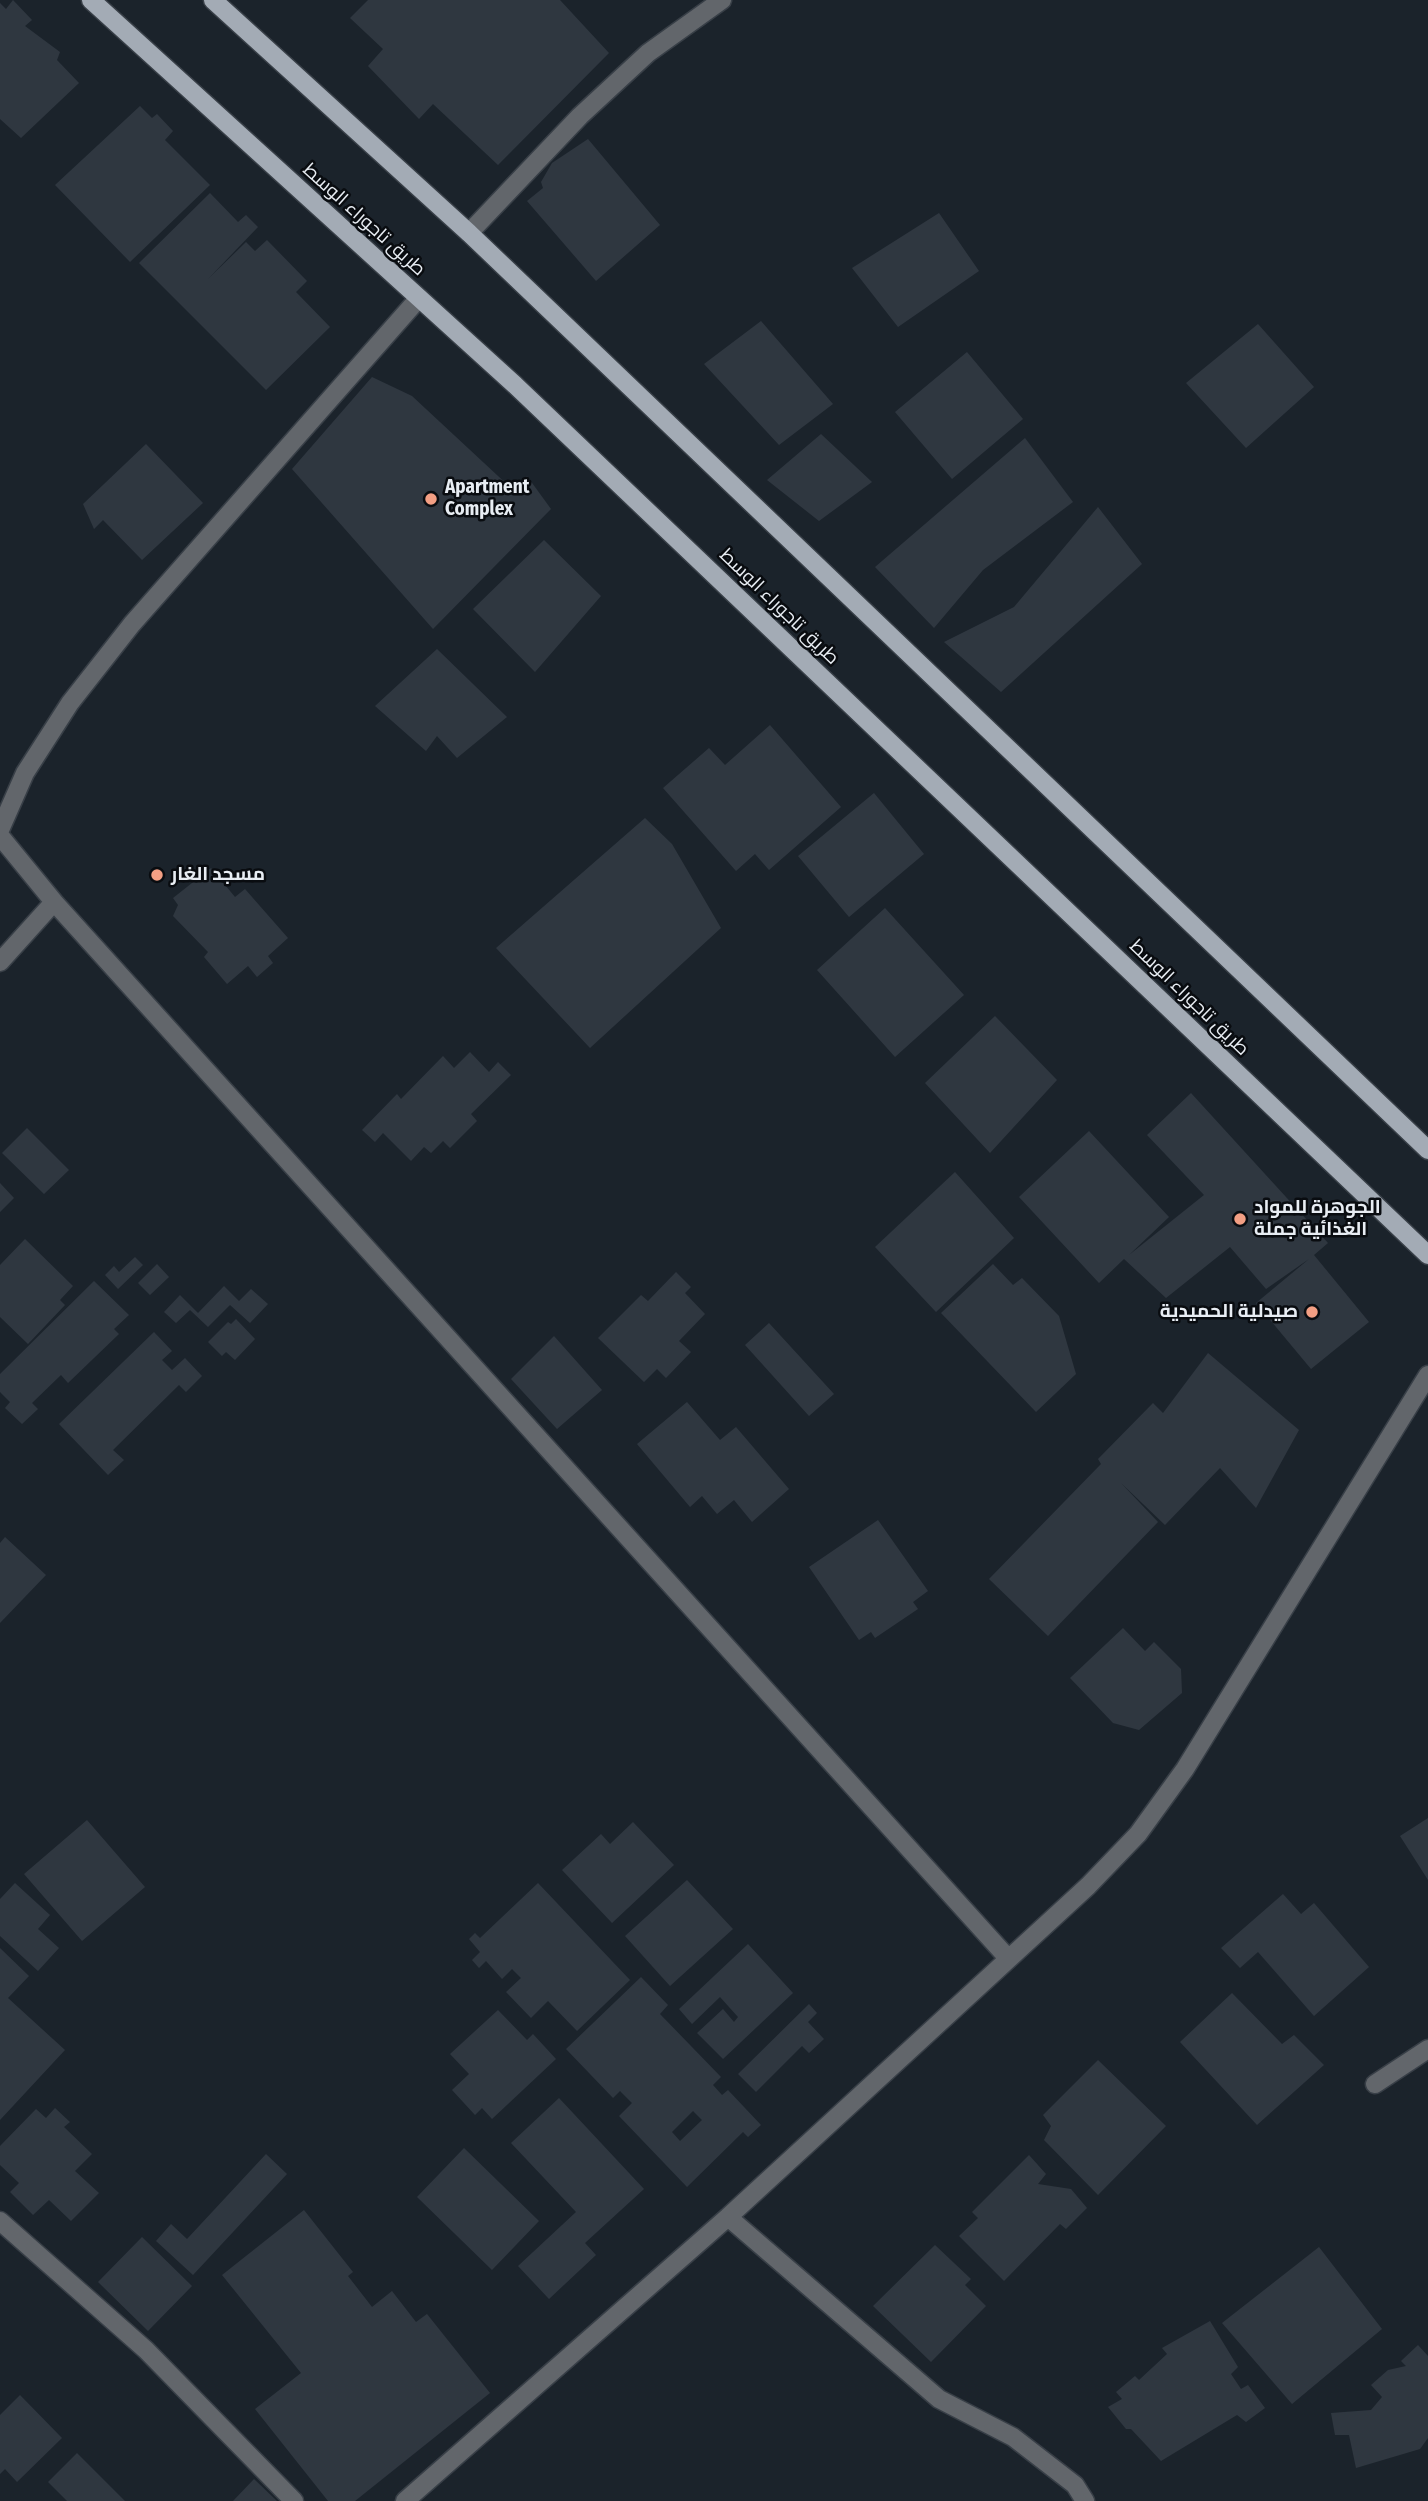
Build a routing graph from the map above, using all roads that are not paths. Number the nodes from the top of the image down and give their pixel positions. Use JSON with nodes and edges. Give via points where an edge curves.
{"nodes":[{"id":1,"x":91,"y":0,"type":"edge"},
{"id":2,"x":214,"y":0,"type":"edge"},
{"id":3,"x":722,"y":0,"type":"edge"},
{"id":4,"x":469,"y":233,"type":"junction"},
{"id":5,"x":419,"y":298,"type":"junction"},
{"id":6,"x":0,"y":830,"type":"edge"},
{"id":7,"x":0,"y":836,"type":"edge"},
{"id":8,"x":54,"y":902,"type":"junction"},
{"id":9,"x":0,"y":962,"type":"edge"},
{"id":10,"x":1428,"y":1150,"type":"edge"},
{"id":11,"x":1428,"y":1255,"type":"edge"},
{"id":12,"x":1428,"y":1375,"type":"edge"},
{"id":13,"x":1007,"y":1957,"type":"junction"},
{"id":14,"x":1428,"y":2049,"type":"edge"},
{"id":15,"x":1375,"y":2084,"type":"dead end"},
{"id":16,"x":728,"y":2217,"type":"junction"},
{"id":17,"x":0,"y":2221,"type":"edge"},
{"id":18,"x":414,"y":2499,"type":"edge"},
{"id":19,"x":293,"y":2501,"type":"edge"},
{"id":20,"x":1086,"y":2501,"type":"edge"}],
"edges":[{"from":1,"to":5,"type":"main road","name":"طريق تاجوراء الوسط"},
{"from":2,"to":4,"type":"main road"},
{"from":3,"to":4,"type":"street","via":[[648,53],[580,116]]},
{"from":4,"to":10,"type":"main road"},
{"from":5,"to":6,"type":"street","via":[[101,663],[25,773]]},
{"from":5,"to":11,"type":"main road","name":"طريق تاجوراء الوسط"},
{"from":7,"to":8,"type":"street"},
{"from":8,"to":9,"type":"street"},
{"from":8,"to":13,"type":"street"},
{"from":12,"to":13,"type":"street","via":[[1185,1769],[1138,1834],[1088,1886]]},
{"from":13,"to":16,"type":"street"},
{"from":14,"to":15,"type":"street"},
{"from":16,"to":18,"type":"street"},
{"from":16,"to":20,"type":"street","via":[[939,2399],[1013,2437],[1075,2485]]},
{"from":17,"to":19,"type":"street","via":[[146,2350]]}]}
